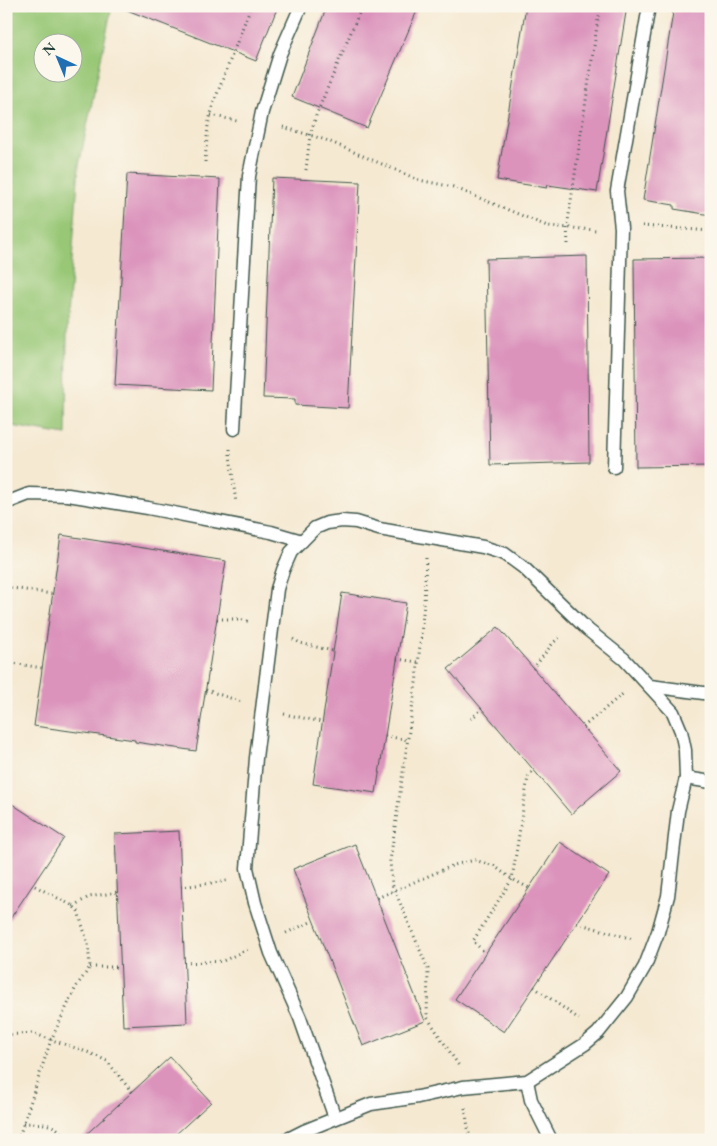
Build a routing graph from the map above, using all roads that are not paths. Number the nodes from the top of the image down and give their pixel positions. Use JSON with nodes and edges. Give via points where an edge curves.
{"nodes":[{"id":1,"x":300,"y":6,"type":"edge"},
{"id":2,"x":649,"y":6,"type":"edge"},
{"id":3,"x":234,"y":429,"type":"road end"},
{"id":4,"x":614,"y":467,"type":"dead end"},
{"id":5,"x":6,"y":503,"type":"edge"},
{"id":6,"x":302,"y":541,"type":"junction"},
{"id":7,"x":646,"y":682,"type":"junction"},
{"id":8,"x":711,"y":694,"type":"edge"},
{"id":9,"x":686,"y":778,"type":"junction"},
{"id":10,"x":711,"y":782,"type":"edge"},
{"id":11,"x":527,"y":1081,"type":"junction"},
{"id":12,"x":335,"y":1118,"type":"junction"},
{"id":13,"x":286,"y":1140,"type":"edge"},
{"id":14,"x":551,"y":1140,"type":"edge"}],
"edges":[{"from":1,"to":3,"type":"lane","via":[[280,54],[262,112],[249,176]]},
{"from":2,"to":4,"type":"lane","via":[[617,191],[621,228]]},
{"from":5,"to":6,"type":"lane","via":[[29,494],[68,495],[240,525]]},
{"from":6,"to":7,"type":"lane","via":[[315,528],[342,521],[505,554]]},
{"from":6,"to":12,"type":"lane","via":[[291,552],[277,588],[247,868],[271,953],[300,1018]]},
{"from":7,"to":8,"type":"lane"},
{"from":7,"to":9,"type":"lane","via":[[673,712],[681,731]]},
{"from":9,"to":10,"type":"lane"},
{"from":9,"to":11,"type":"lane","via":[[678,811],[668,896],[645,966],[628,997],[598,1033]]},
{"from":11,"to":12,"type":"lane","via":[[463,1087],[371,1104]]},
{"from":11,"to":14,"type":"lane","via":[[531,1100]]},
{"from":12,"to":13,"type":"lane"}]}
